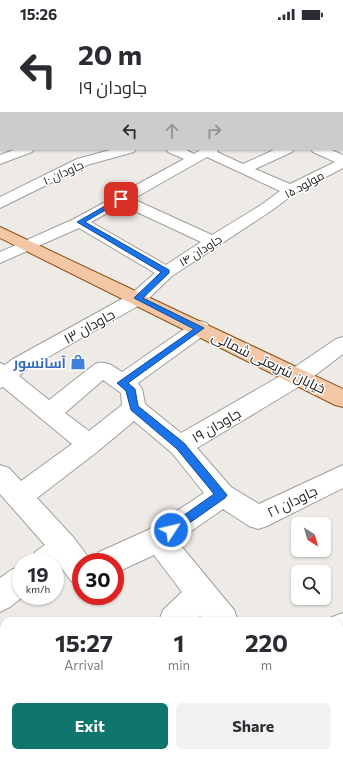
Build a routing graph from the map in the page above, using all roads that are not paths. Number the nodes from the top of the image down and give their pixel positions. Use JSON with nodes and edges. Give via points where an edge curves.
{"nodes":[{"id":1,"x":25,"y":150,"type":"edge"},
{"id":2,"x":125,"y":150,"type":"edge"},
{"id":3,"x":181,"y":150,"type":"edge"},
{"id":4,"x":285,"y":150,"type":"edge"},
{"id":5,"x":320,"y":150,"type":"edge"},
{"id":6,"x":204,"y":153,"type":"edge"},
{"id":7,"x":0,"y":160,"type":"edge"},
{"id":8,"x":343,"y":160,"type":"edge"},
{"id":9,"x":343,"y":163,"type":"edge"},
{"id":10,"x":243,"y":169,"type":"junction"},
{"id":11,"x":290,"y":190,"type":"junction"},
{"id":12,"x":121,"y":199,"type":"junction"},
{"id":13,"x":0,"y":203,"type":"edge"},
{"id":14,"x":266,"y":208,"type":"joint"},
{"id":15,"x":80,"y":222,"type":"junction"},
{"id":16,"x":0,"y":232,"type":"edge"},
{"id":17,"x":213,"y":242,"type":"junction"},
{"id":18,"x":28,"y":246,"type":"junction"},
{"id":19,"x":0,"y":258,"type":"edge"},
{"id":20,"x":166,"y":272,"type":"junction"},
{"id":21,"x":138,"y":298,"type":"junction"},
{"id":22,"x":200,"y":328,"type":"junction"},
{"id":23,"x":343,"y":344,"type":"edge"},
{"id":24,"x":2,"y":376,"type":"edge"},
{"id":25,"x":297,"y":377,"type":"junction"},
{"id":26,"x":122,"y":383,"type":"junction"},
{"id":27,"x":343,"y":399,"type":"edge"},
{"id":28,"x":134,"y":408,"type":"junction"},
{"id":29,"x":51,"y":412,"type":"junction"},
{"id":30,"x":89,"y":445,"type":"junction"},
{"id":31,"x":180,"y":446,"type":"junction"},
{"id":32,"x":0,"y":476,"type":"edge"},
{"id":33,"x":343,"y":476,"type":"edge"},
{"id":34,"x":222,"y":495,"type":"junction"},
{"id":35,"x":19,"y":497,"type":"junction"},
{"id":36,"x":158,"y":539,"type":"junction"},
{"id":37,"x":53,"y":553,"type":"edge"},
{"id":38,"x":124,"y":555,"type":"edge"},
{"id":39,"x":12,"y":587,"type":"edge"},
{"id":40,"x":202,"y":594,"type":"junction"},
{"id":41,"x":0,"y":597,"type":"edge"},
{"id":42,"x":178,"y":617,"type":"edge"},
{"id":43,"x":220,"y":617,"type":"edge"}],
"edges":[{"from":1,"to":7,"type":"street"},
{"from":2,"to":13,"type":"street","name":"جاودان ۱۰","via":[[82,162]]},
{"from":3,"to":6,"type":"street"},
{"from":4,"to":10,"type":"street"},
{"from":5,"to":8,"type":"street"},
{"from":6,"to":10,"type":"street"},
{"from":6,"to":12,"type":"street"},
{"from":9,"to":11,"type":"street","name":"مولود ۱۵"},
{"from":10,"to":11,"type":"street"},
{"from":11,"to":14,"type":"street","name":"مولود ۱۵"},
{"from":12,"to":15,"type":"street"},
{"from":12,"to":17,"type":"street"},
{"from":14,"to":17,"type":"street","name":"جاودان ۱۴"},
{"from":15,"to":18,"type":"street"},
{"from":15,"to":20,"type":"street"},
{"from":16,"to":18,"type":"main road","name":"خیابان شریعتی شمالی"},
{"from":17,"to":20,"type":"street","name":"جاودان ۱۴"},
{"from":18,"to":19,"type":"street"},
{"from":18,"to":21,"type":"main road","name":"خیابان شریعتی شمالی"},
{"from":20,"to":21,"type":"street","name":"جاودان ۱۴"},
{"from":21,"to":22,"type":"main road","name":"خیابان شریعتی شمالی"},
{"from":21,"to":24,"type":"street","name":"جاودان ۱۳"},
{"from":22,"to":25,"type":"main road","name":"خیابان شریعتی شمالی"},
{"from":22,"to":26,"type":"street"},
{"from":23,"to":25,"type":"street","name":"جاودان ۱۹"},
{"from":24,"to":29,"type":"street"},
{"from":25,"to":27,"type":"main road","name":"خیابان شریعتی شمالی"},
{"from":25,"to":31,"type":"street","name":"جاودان ۱۹"},
{"from":26,"to":28,"type":"street","via":[[131,389]]},
{"from":26,"to":29,"type":"street","via":[[102,369]]},
{"from":28,"to":30,"type":"street"},
{"from":28,"to":31,"type":"street"},
{"from":29,"to":30,"type":"street"},
{"from":30,"to":35,"type":"street"},
{"from":31,"to":34,"type":"street","name":"جاودان ۱۹"},
{"from":32,"to":35,"type":"street"},
{"from":33,"to":34,"type":"street","name":"جاودان ۲۱","via":[[258,518]]},
{"from":34,"to":36,"type":"street"},
{"from":35,"to":37,"type":"street"},
{"from":36,"to":38,"type":"street"},
{"from":36,"to":40,"type":"street"},
{"from":39,"to":41,"type":"street"},
{"from":40,"to":42,"type":"street"},
{"from":40,"to":43,"type":"street"}]}
